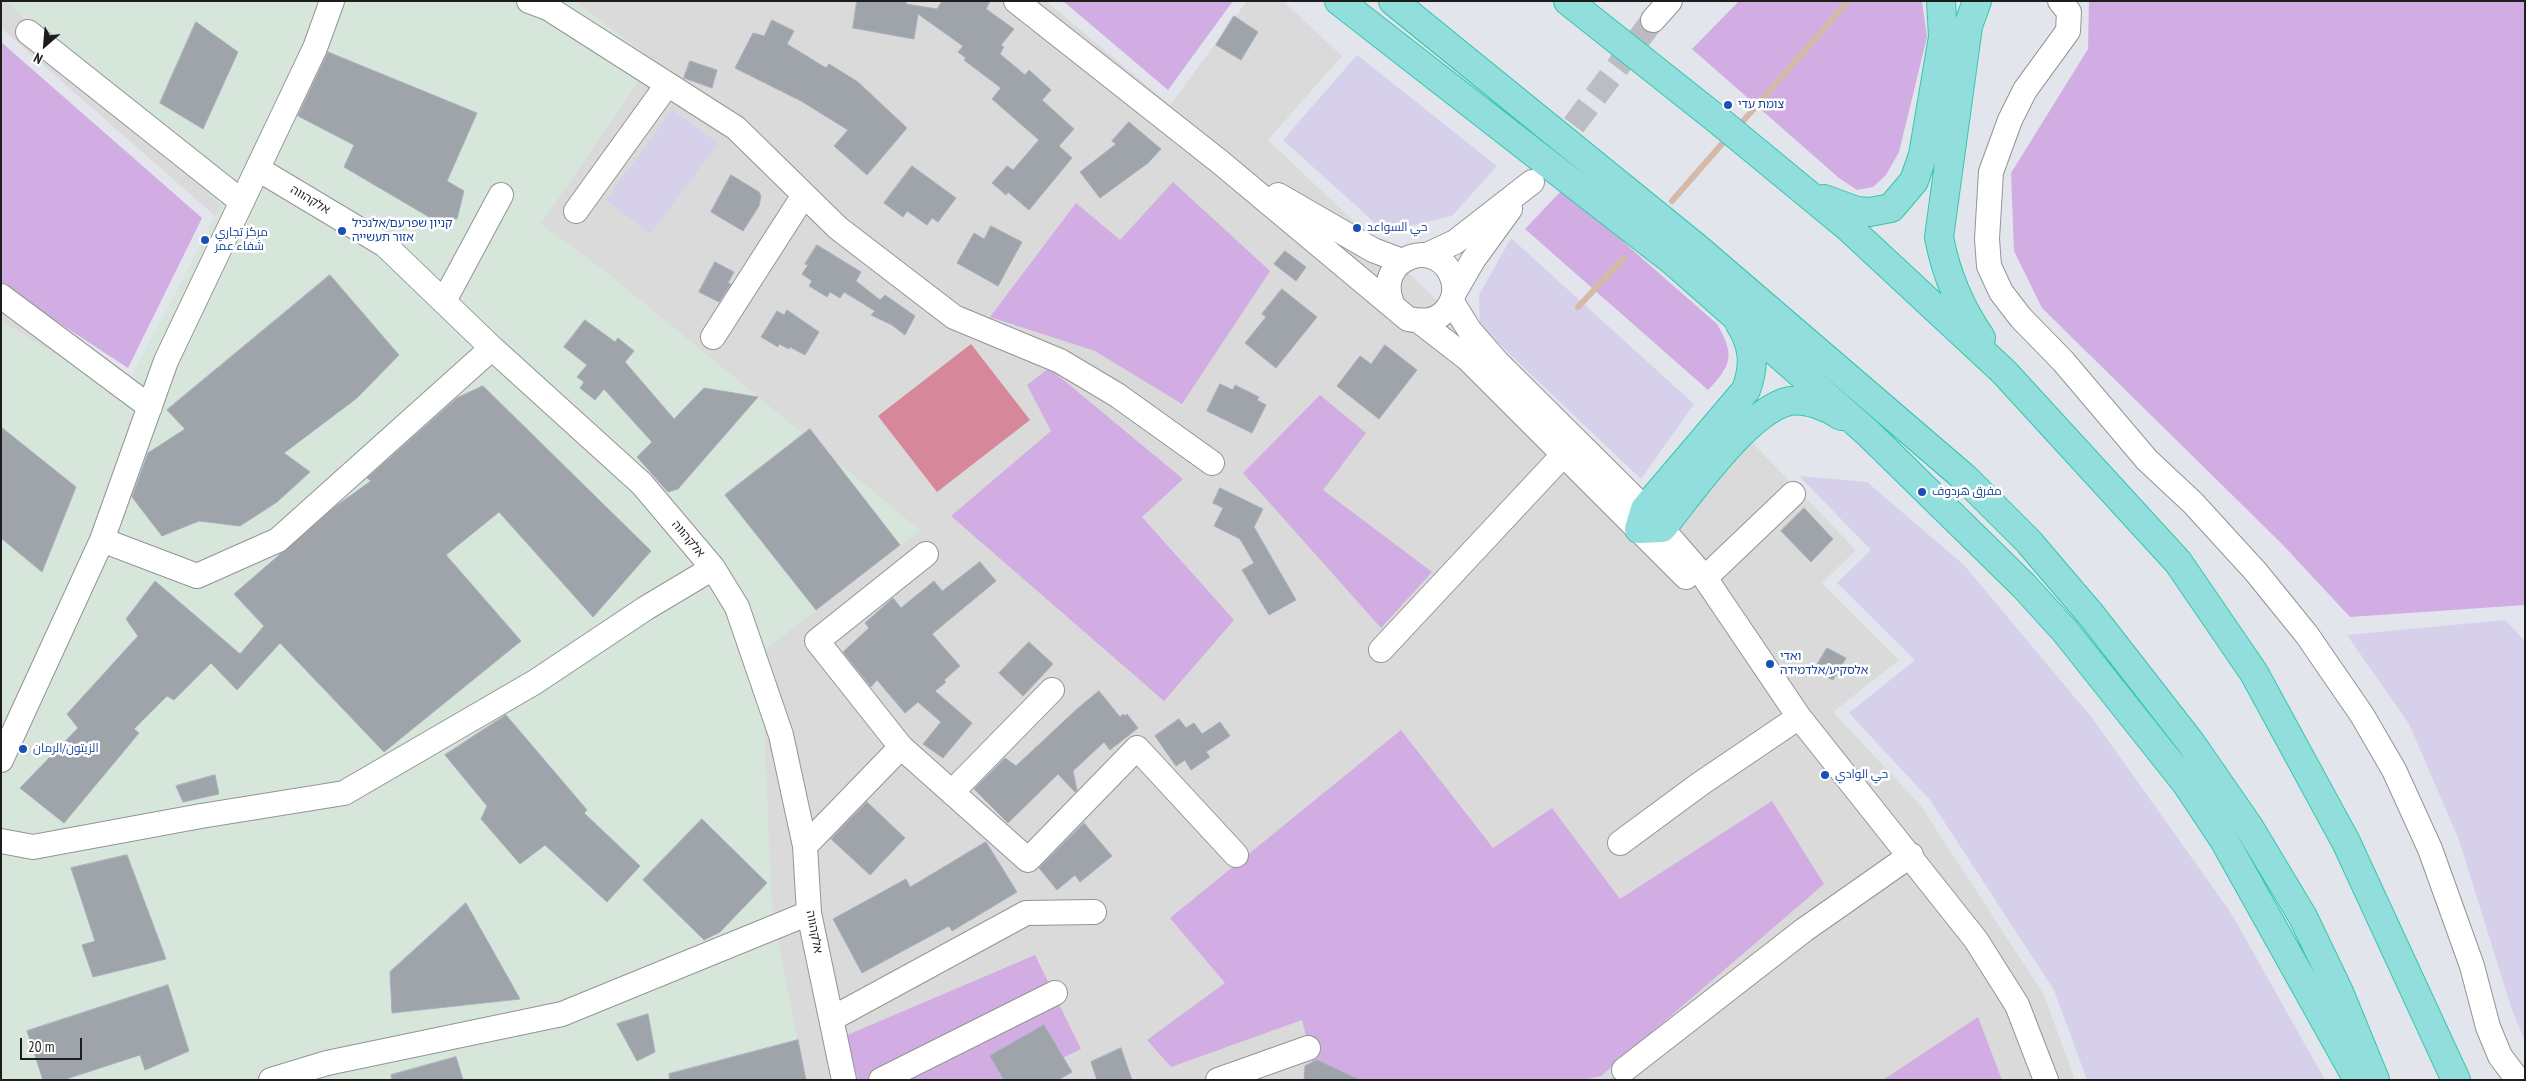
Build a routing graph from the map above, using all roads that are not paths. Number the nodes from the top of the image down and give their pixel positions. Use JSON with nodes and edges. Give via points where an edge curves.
{"nodes":[{"id":1,"x":332,"y":1,"type":"edge"},
{"id":2,"x":529,"y":1,"type":"edge"},
{"id":3,"x":1016,"y":1,"type":"edge"},
{"id":4,"x":1339,"y":1,"type":"edge"},
{"id":5,"x":1393,"y":1,"type":"edge"},
{"id":6,"x":1568,"y":1,"type":"edge"},
{"id":7,"x":1670,"y":1,"type":"edge"},
{"id":8,"x":1941,"y":1,"type":"edge"},
{"id":9,"x":1977,"y":1,"type":"edge"},
{"id":10,"x":2060,"y":1,"type":"edge"},
{"id":11,"x":1653,"y":20,"type":"tunnel mouth"},
{"id":12,"x":28,"y":32,"type":"dead end"},
{"id":13,"x":667,"y":85,"type":"junction"},
{"id":14,"x":1220,"y":162,"type":"junction"},
{"id":15,"x":258,"y":169,"type":"junction"},
{"id":16,"x":1797,"y":185,"type":"junction"},
{"id":17,"x":501,"y":195,"type":"dead end"},
{"id":18,"x":804,"y":195,"type":"junction"},
{"id":19,"x":242,"y":202,"type":"junction"},
{"id":20,"x":576,"y":211,"type":"dead end"},
{"id":21,"x":1427,"y":255,"type":"junction"},
{"id":22,"x":1402,"y":261,"type":"junction"},
{"id":23,"x":1,"y":296,"type":"edge"},
{"id":24,"x":1453,"y":297,"type":"junction"},
{"id":25,"x":444,"y":301,"type":"junction"},
{"id":26,"x":1392,"y":304,"type":"junction"},
{"id":27,"x":1736,"y":316,"type":"junction"},
{"id":28,"x":1419,"y":321,"type":"junction"},
{"id":29,"x":713,"y":338,"type":"dead end"},
{"id":30,"x":492,"y":348,"type":"junction"},
{"id":31,"x":2004,"y":372,"type":"junction"},
{"id":32,"x":150,"y":407,"type":"junction"},
{"id":33,"x":1868,"y":433,"type":"junction"},
{"id":34,"x":1564,"y":454,"type":"junction"},
{"id":35,"x":1212,"y":463,"type":"dead end"},
{"id":36,"x":1793,"y":494,"type":"dead end"},
{"id":37,"x":1649,"y":522,"type":"junction"},
{"id":38,"x":102,"y":540,"type":"junction"},
{"id":39,"x":926,"y":554,"type":"dead end"},
{"id":40,"x":713,"y":568,"type":"junction"},
{"id":41,"x":1705,"y":578,"type":"junction"},
{"id":42,"x":1750,"y":643,"type":"junction"},
{"id":43,"x":1381,"y":650,"type":"dead end"},
{"id":44,"x":1052,"y":690,"type":"dead end"},
{"id":45,"x":1799,"y":717,"type":"junction"},
{"id":46,"x":901,"y":747,"type":"junction"},
{"id":47,"x":1,"y":760,"type":"edge"},
{"id":48,"x":952,"y":792,"type":"junction"},
{"id":49,"x":1,"y":841,"type":"edge"},
{"id":50,"x":1620,"y":843,"type":"dead end"},
{"id":51,"x":805,"y":846,"type":"junction"},
{"id":52,"x":1236,"y":855,"type":"dead end"},
{"id":53,"x":1911,"y":855,"type":"junction"},
{"id":54,"x":1094,"y":912,"type":"dead end"},
{"id":55,"x":809,"y":913,"type":"junction"},
{"id":56,"x":1055,"y":993,"type":"dead end"},
{"id":57,"x":832,"y":1018,"type":"junction"},
{"id":58,"x":1308,"y":1048,"type":"dead end"},
{"id":59,"x":1624,"y":1070,"type":"dead end"},
{"id":60,"x":271,"y":1080,"type":"edge"},
{"id":61,"x":844,"y":1080,"type":"edge"},
{"id":62,"x":881,"y":1080,"type":"edge"},
{"id":63,"x":1218,"y":1080,"type":"edge"},
{"id":64,"x":2046,"y":1080,"type":"edge"},
{"id":65,"x":2358,"y":1080,"type":"edge"},
{"id":66,"x":2375,"y":1080,"type":"edge"},
{"id":67,"x":2456,"y":1080,"type":"edge"},
{"id":68,"x":2518,"y":1080,"type":"edge"}],
"edges":[{"from":1,"to":15,"type":"street","via":[[315,48]]},
{"from":2,"to":13,"type":"street","via":[[548,8]]},
{"from":3,"to":14,"type":"street"},
{"from":4,"to":27,"type":"highway","via":[[1674,262]]},
{"from":5,"to":66,"type":"highway","via":[[1698,248],[1966,479],[2029,542],[2092,616],[2191,743],[2249,827],[2303,917],[2339,992]]},
{"from":6,"to":16,"type":"highway"},
{"from":7,"to":11,"type":"street"},
{"from":8,"to":16,"type":"highway","via":[[1943,37],[1923,155],[1914,181],[1891,208],[1870,212],[1857,211]]},
{"from":9,"to":31,"type":"highway","via":[[1968,26],[1939,237],[1944,265],[1954,291]]},
{"from":10,"to":68,"type":"street","via":[[2069,12],[2068,31],[2025,90],[1991,172],[1987,239],[1989,266],[2001,292],[2021,318],[2063,360],[2147,460],[2193,503],[2256,572],[2307,635],[2362,715],[2394,770],[2430,849],[2472,966],[2488,1027],[2500,1056]]},
{"from":12,"to":19,"type":"street"},
{"from":13,"to":18,"type":"street","via":[[736,128]]},
{"from":13,"to":20,"type":"street"},
{"from":14,"to":22,"type":"street","via":[[1373,250]]},
{"from":14,"to":26,"type":"street"},
{"from":15,"to":19,"type":"street"},
{"from":15,"to":25,"type":"street","name":"אלקהווה","via":[[386,245]]},
{"from":16,"to":31,"type":"highway","via":[[1849,228]]},
{"from":17,"to":25,"type":"street"},
{"from":18,"to":29,"type":"street"},
{"from":18,"to":35,"type":"street","via":[[838,228],[954,317],[1060,360],[1117,395]]},
{"from":19,"to":32,"type":"street","via":[[166,361]]},
{"from":21,"to":22,"type":"street"},
{"from":21,"to":24,"type":"street","via":[[1445,265],[1454,283]]},
{"from":21,"to":24,"type":"street","via":[[1455,242],[1527,186],[1474,260]]},
{"from":22,"to":26,"type":"street","via":[[1390,276],[1388,295]]},
{"from":23,"to":32,"type":"street"},
{"from":24,"to":28,"type":"street","via":[[1438,317]]},
{"from":24,"to":37,"type":"street","via":[[1470,331],[1497,362]]},
{"from":25,"to":30,"type":"street","name":"אלקהווה"},
{"from":26,"to":28,"type":"street","via":[[1404,316]]},
{"from":27,"to":33,"type":"highway"},
{"from":27,"to":37,"type":"highway","via":[[1748,336],[1754,357],[1753,372],[1746,390]]},
{"from":28,"to":34,"type":"street","via":[[1468,359]]},
{"from":30,"to":38,"type":"street","via":[[278,540],[196,576]]},
{"from":30,"to":40,"type":"street","name":"אלקהווה","via":[[642,484]]},
{"from":31,"to":67,"type":"highway","via":[[2178,562],[2254,673],[2346,842]]},
{"from":32,"to":38,"type":"street"},
{"from":33,"to":37,"type":"highway","via":[[1830,408],[1790,401],[1749,424]]},
{"from":33,"to":65,"type":"highway","via":[[1991,553],[2065,631],[2186,783],[2224,840]]},
{"from":34,"to":37,"type":"street"},
{"from":34,"to":43,"type":"street"},
{"from":36,"to":41,"type":"street"},
{"from":37,"to":41,"type":"street"},
{"from":37,"to":42,"type":"street"},
{"from":38,"to":47,"type":"street"},
{"from":39,"to":46,"type":"street","via":[[817,641]]},
{"from":40,"to":49,"type":"street","via":[[534,682],[344,793],[33,847]]},
{"from":40,"to":51,"type":"street","name":"אלקהווה","via":[[737,607],[781,735]]},
{"from":41,"to":42,"type":"street"},
{"from":42,"to":45,"type":"street"},
{"from":44,"to":48,"type":"street"},
{"from":45,"to":50,"type":"street"},
{"from":45,"to":53,"type":"street"},
{"from":46,"to":48,"type":"street"},
{"from":46,"to":51,"type":"street"},
{"from":48,"to":52,"type":"street","via":[[1028,860],[1137,748]]},
{"from":51,"to":55,"type":"street","name":"אלקהווה"},
{"from":53,"to":59,"type":"street","via":[[1804,930]]},
{"from":53,"to":64,"type":"street","via":[[1976,940],[2017,1005]]},
{"from":54,"to":57,"type":"street","via":[[1026,912]]},
{"from":55,"to":57,"type":"street","name":"אלקהווה"},
{"from":55,"to":60,"type":"street","via":[[562,1014],[327,1063]]},
{"from":56,"to":62,"type":"street"},
{"from":57,"to":61,"type":"street","name":"אלקהווה"},
{"from":58,"to":63,"type":"street"}]}
